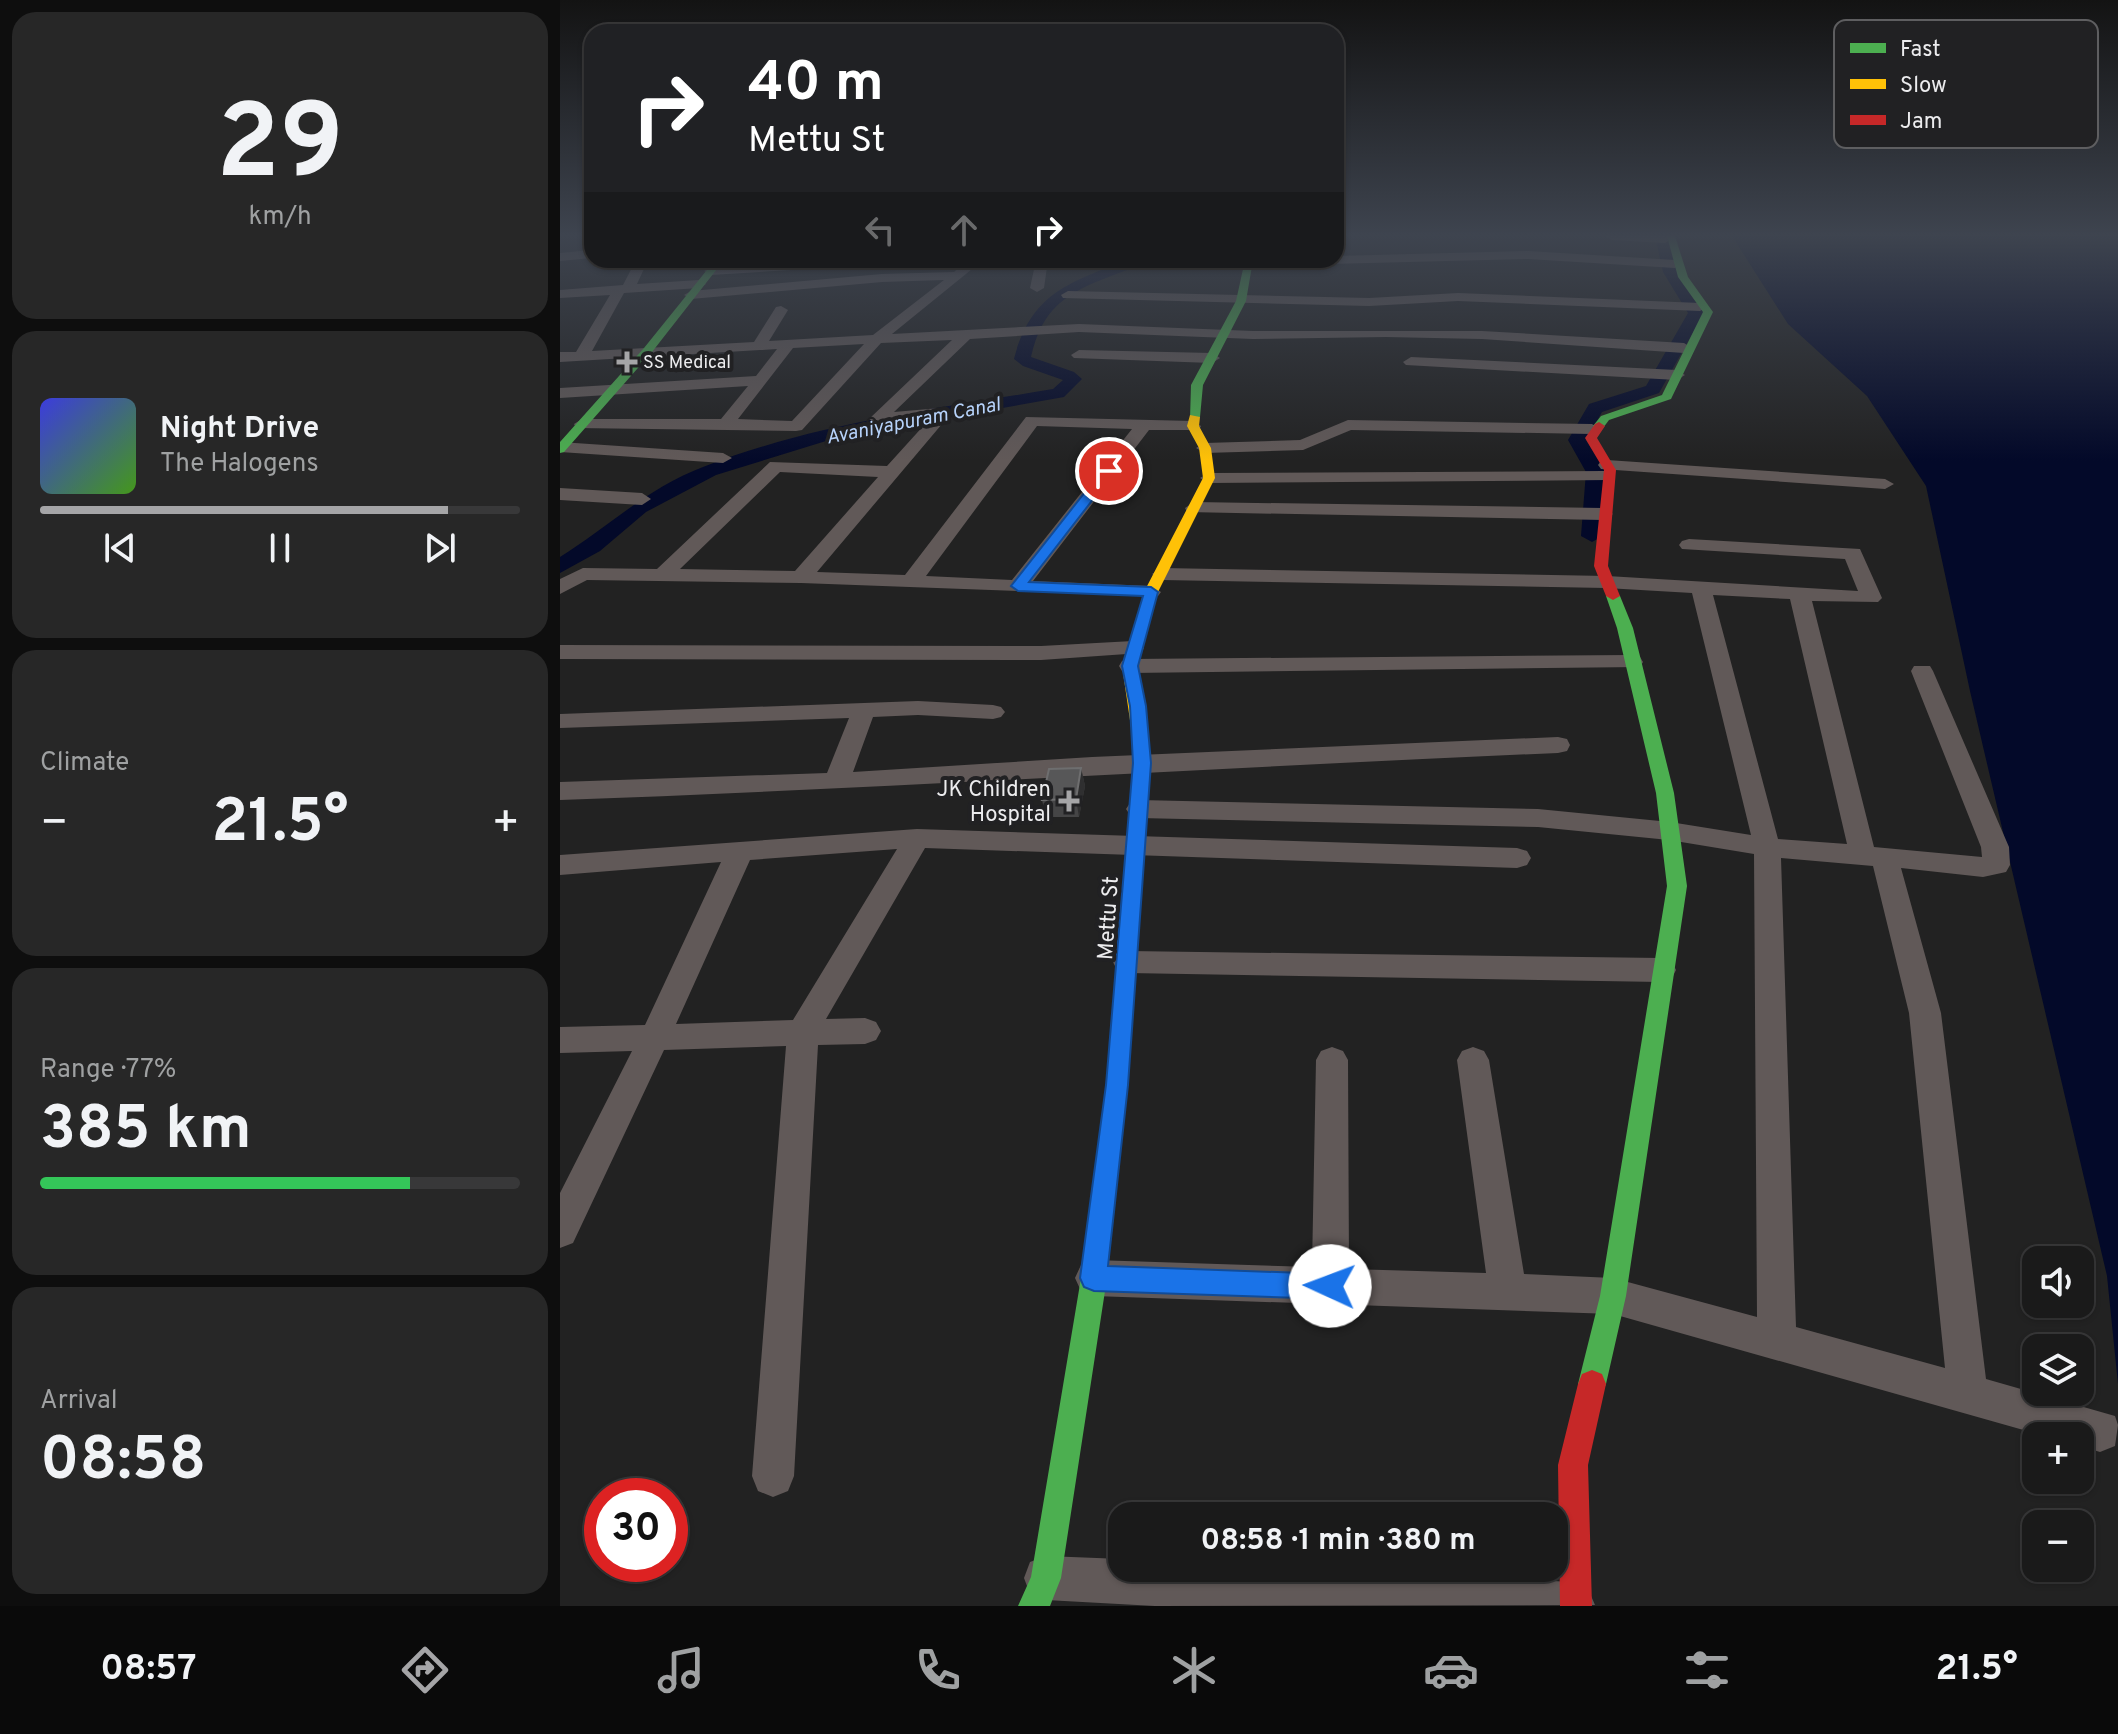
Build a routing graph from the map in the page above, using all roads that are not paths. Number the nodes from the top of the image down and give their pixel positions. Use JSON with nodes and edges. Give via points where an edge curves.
{"nodes":[{"id":1,"x":609,"y":311,"type":"edge"},
{"id":2,"x":679,"y":311,"type":"edge"},
{"id":3,"x":780,"y":311,"type":"edge"},
{"id":4,"x":913,"y":311,"type":"edge"},
{"id":5,"x":1236,"y":311,"type":"edge"},
{"id":6,"x":1705,"y":311,"type":"edge"},
{"id":7,"x":1226,"y":332,"type":"junction"},
{"id":8,"x":967,"y":333,"type":"junction"},
{"id":9,"x":1017,"y":335,"type":"junction"},
{"id":10,"x":879,"y":337,"type":"junction"},
{"id":11,"x":790,"y":343,"type":"junction"},
{"id":12,"x":760,"y":344,"type":"junction"},
{"id":13,"x":953,"y":346,"type":"junction"},
{"id":14,"x":1681,"y":347,"type":"junction"},
{"id":15,"x":648,"y":350,"type":"junction"},
{"id":16,"x":582,"y":355,"type":"junction"},
{"id":17,"x":1079,"y":355,"type":"dead end"},
{"id":18,"x":560,"y":357,"type":"edge"},
{"id":19,"x":1212,"y":358,"type":"junction"},
{"id":20,"x":1411,"y":362,"type":"dead end"},
{"id":21,"x":1667,"y":374,"type":"junction"},
{"id":22,"x":761,"y":380,"type":"junction"},
{"id":23,"x":615,"y":388,"type":"junction"},
{"id":24,"x":560,"y":393,"type":"edge"},
{"id":25,"x":582,"y":424,"type":"junction"},
{"id":26,"x":726,"y":424,"type":"junction"},
{"id":27,"x":1145,"y":424,"type":"junction"},
{"id":28,"x":1193,"y":426,"type":"junction"},
{"id":29,"x":1588,"y":429,"type":"junction"},
{"id":30,"x":561,"y":448,"type":"edge"},
{"id":31,"x":1205,"y":448,"type":"junction"},
{"id":32,"x":723,"y":458,"type":"dead end"},
{"id":33,"x":890,"y":472,"type":"junction"},
{"id":34,"x":1602,"y":473,"type":"junction"},
{"id":35,"x":1209,"y":478,"type":"junction"},
{"id":36,"x":1885,"y":484,"type":"dead end"},
{"id":37,"x":560,"y":494,"type":"edge"},
{"id":38,"x":642,"y":499,"type":"dead end"},
{"id":39,"x":1194,"y":508,"type":"junction"},
{"id":40,"x":1597,"y":514,"type":"junction"},
{"id":41,"x":1689,"y":545,"type":"dead end"},
{"id":42,"x":660,"y":577,"type":"junction"},
{"id":43,"x":801,"y":577,"type":"junction"},
{"id":44,"x":911,"y":582,"type":"junction"},
{"id":45,"x":1599,"y":582,"type":"junction"},
{"id":46,"x":1156,"y":583,"type":"junction"},
{"id":47,"x":1018,"y":586,"type":"junction"},
{"id":48,"x":1701,"y":587,"type":"junction"},
{"id":49,"x":560,"y":588,"type":"edge"},
{"id":50,"x":1799,"y":592,"type":"junction"},
{"id":51,"x":560,"y":652,"type":"edge"},
{"id":52,"x":1132,"y":657,"type":"junction"},
{"id":53,"x":1625,"y":662,"type":"junction"},
{"id":54,"x":1922,"y":671,"type":"dead end"},
{"id":55,"x":863,"y":712,"type":"junction"},
{"id":56,"x":993,"y":712,"type":"dead end"},
{"id":57,"x":560,"y":721,"type":"edge"},
{"id":58,"x":1558,"y":745,"type":"dead end"},
{"id":59,"x":1142,"y":763,"type":"junction"},
{"id":60,"x":837,"y":781,"type":"junction"},
{"id":61,"x":560,"y":791,"type":"edge"},
{"id":62,"x":1139,"y":809,"type":"junction"},
{"id":63,"x":1661,"y":830,"type":"junction"},
{"id":64,"x":917,"y":838,"type":"junction"},
{"id":65,"x":1136,"y":844,"type":"junction"},
{"id":66,"x":1767,"y":847,"type":"junction"},
{"id":67,"x":740,"y":851,"type":"junction"},
{"id":68,"x":1874,"y":856,"type":"junction"},
{"id":69,"x":1517,"y":858,"type":"dead end"},
{"id":70,"x":562,"y":869,"type":"edge"},
{"id":71,"x":1128,"y":962,"type":"junction"},
{"id":72,"x":1654,"y":970,"type":"junction"},
{"id":73,"x":803,"y":1031,"type":"junction"},
{"id":74,"x":865,"y":1031,"type":"dead end"},
{"id":75,"x":655,"y":1036,"type":"junction"},
{"id":76,"x":560,"y":1040,"type":"edge"},
{"id":77,"x":1332,"y":1060,"type":"dead end"},
{"id":78,"x":1473,"y":1060,"type":"dead end"},
{"id":79,"x":560,"y":1231,"type":"edge"},
{"id":80,"x":1094,"y":1278,"type":"junction"},
{"id":81,"x":1330,"y":1286,"type":"junction"},
{"id":82,"x":1508,"y":1292,"type":"junction"},
{"id":83,"x":1600,"y":1296,"type":"junction"},
{"id":84,"x":1777,"y":1341,"type":"junction"},
{"id":85,"x":1968,"y":1395,"type":"junction"},
{"id":86,"x":2100,"y":1431,"type":"dead end"},
{"id":87,"x":773,"y":1476,"type":"dead end"},
{"id":88,"x":1040,"y":1592,"type":"edge"},
{"id":89,"x":1569,"y":1605,"type":"edge"}],
"edges":[{"from":1,"to":16,"type":"street"},
{"from":2,"to":15,"type":"street"},
{"from":3,"to":12,"type":"street"},
{"from":4,"to":10,"type":"street"},
{"from":5,"to":7,"type":"street"},
{"from":6,"to":14,"type":"street"},
{"from":7,"to":9,"type":"street","via":[[1045,328]]},
{"from":7,"to":14,"type":"street","via":[[1482,335]]},
{"from":7,"to":19,"type":"street"},
{"from":8,"to":9,"type":"street"},
{"from":8,"to":10,"type":"street"},
{"from":8,"to":13,"type":"street"},
{"from":9,"to":13,"type":"street"},
{"from":10,"to":11,"type":"street"},
{"from":10,"to":26,"type":"street","via":[[796,426]]},
{"from":11,"to":12,"type":"street"},
{"from":11,"to":22,"type":"street"},
{"from":12,"to":15,"type":"street"},
{"from":13,"to":33,"type":"street","via":[[877,419],[934,418]]},
{"from":14,"to":21,"type":"street"},
{"from":15,"to":16,"type":"street"},
{"from":15,"to":23,"type":"street"},
{"from":16,"to":18,"type":"street"},
{"from":17,"to":19,"type":"street"},
{"from":19,"to":28,"type":"street","via":[[1197,385]]},
{"from":20,"to":21,"type":"street"},
{"from":21,"to":29,"type":"street","via":[[1667,397]]},
{"from":22,"to":23,"type":"street"},
{"from":22,"to":26,"type":"street"},
{"from":23,"to":24,"type":"street"},
{"from":23,"to":25,"type":"street"},
{"from":25,"to":26,"type":"street"},
{"from":25,"to":30,"type":"street"},
{"from":27,"to":28,"type":"street"},
{"from":27,"to":44,"type":"street","via":[[1032,421]]},
{"from":27,"to":47,"type":"street"},
{"from":28,"to":31,"type":"street"},
{"from":29,"to":31,"type":"street","via":[[1348,425],[1303,445]]},
{"from":29,"to":34,"type":"street"},
{"from":30,"to":32,"type":"street"},
{"from":31,"to":35,"type":"street"},
{"from":33,"to":42,"type":"street","via":[[776,466]]},
{"from":33,"to":43,"type":"street"},
{"from":34,"to":35,"type":"street"},
{"from":34,"to":36,"type":"street"},
{"from":34,"to":40,"type":"street"},
{"from":35,"to":39,"type":"street","name":"Mettu St"},
{"from":37,"to":38,"type":"street"},
{"from":39,"to":40,"type":"street"},
{"from":39,"to":46,"type":"street","name":"Mettu St"},
{"from":40,"to":45,"type":"street"},
{"from":41,"to":50,"type":"street","via":[[1853,553],[1871,598]]},
{"from":42,"to":43,"type":"street"},
{"from":42,"to":49,"type":"street","via":[[583,574]]},
{"from":43,"to":44,"type":"street"},
{"from":44,"to":47,"type":"street"},
{"from":45,"to":46,"type":"street"},
{"from":45,"to":48,"type":"street"},
{"from":45,"to":53,"type":"street","via":[[1625,628]]},
{"from":46,"to":47,"type":"street"},
{"from":46,"to":52,"type":"street","name":"Mettu St"},
{"from":48,"to":50,"type":"street"},
{"from":48,"to":66,"type":"street"},
{"from":50,"to":68,"type":"street"},
{"from":51,"to":52,"type":"street"},
{"from":52,"to":53,"type":"street"},
{"from":52,"to":59,"type":"street","name":"Mettu St"},
{"from":53,"to":63,"type":"street","via":[[1665,793]]},
{"from":54,"to":68,"type":"street","via":[[1995,847],[1996,865]]},
{"from":55,"to":56,"type":"street"},
{"from":55,"to":57,"type":"street"},
{"from":55,"to":60,"type":"street"},
{"from":58,"to":59,"type":"street"},
{"from":59,"to":60,"type":"street"},
{"from":59,"to":62,"type":"street","name":"Mettu St"},
{"from":60,"to":61,"type":"street"},
{"from":62,"to":63,"type":"street","via":[[1538,818]]},
{"from":62,"to":65,"type":"street","name":"Mettu St"},
{"from":63,"to":66,"type":"street"},
{"from":63,"to":72,"type":"street","via":[[1677,886]]},
{"from":64,"to":65,"type":"street"},
{"from":64,"to":67,"type":"street"},
{"from":64,"to":73,"type":"street"},
{"from":65,"to":69,"type":"street"},
{"from":65,"to":71,"type":"street","name":"Mettu St"},
{"from":66,"to":68,"type":"street"},
{"from":66,"to":84,"type":"street"},
{"from":67,"to":70,"type":"street"},
{"from":67,"to":75,"type":"street"},
{"from":68,"to":85,"type":"street","via":[[1925,1013]]},
{"from":71,"to":72,"type":"street"},
{"from":71,"to":80,"type":"street","name":"Mettu St"},
{"from":72,"to":83,"type":"street"},
{"from":73,"to":74,"type":"street"},
{"from":73,"to":75,"type":"street"},
{"from":73,"to":87,"type":"street"},
{"from":75,"to":76,"type":"street"},
{"from":75,"to":79,"type":"street"},
{"from":77,"to":81,"type":"street"},
{"from":78,"to":82,"type":"street"},
{"from":80,"to":81,"type":"street"},
{"from":80,"to":88,"type":"street","name":"Mettu St"},
{"from":81,"to":82,"type":"street"},
{"from":82,"to":83,"type":"street"},
{"from":83,"to":84,"type":"street"},
{"from":83,"to":89,"type":"street","via":[[1573,1465]]},
{"from":84,"to":85,"type":"street"},
{"from":85,"to":86,"type":"street"},
{"from":88,"to":89,"type":"street"}]}
